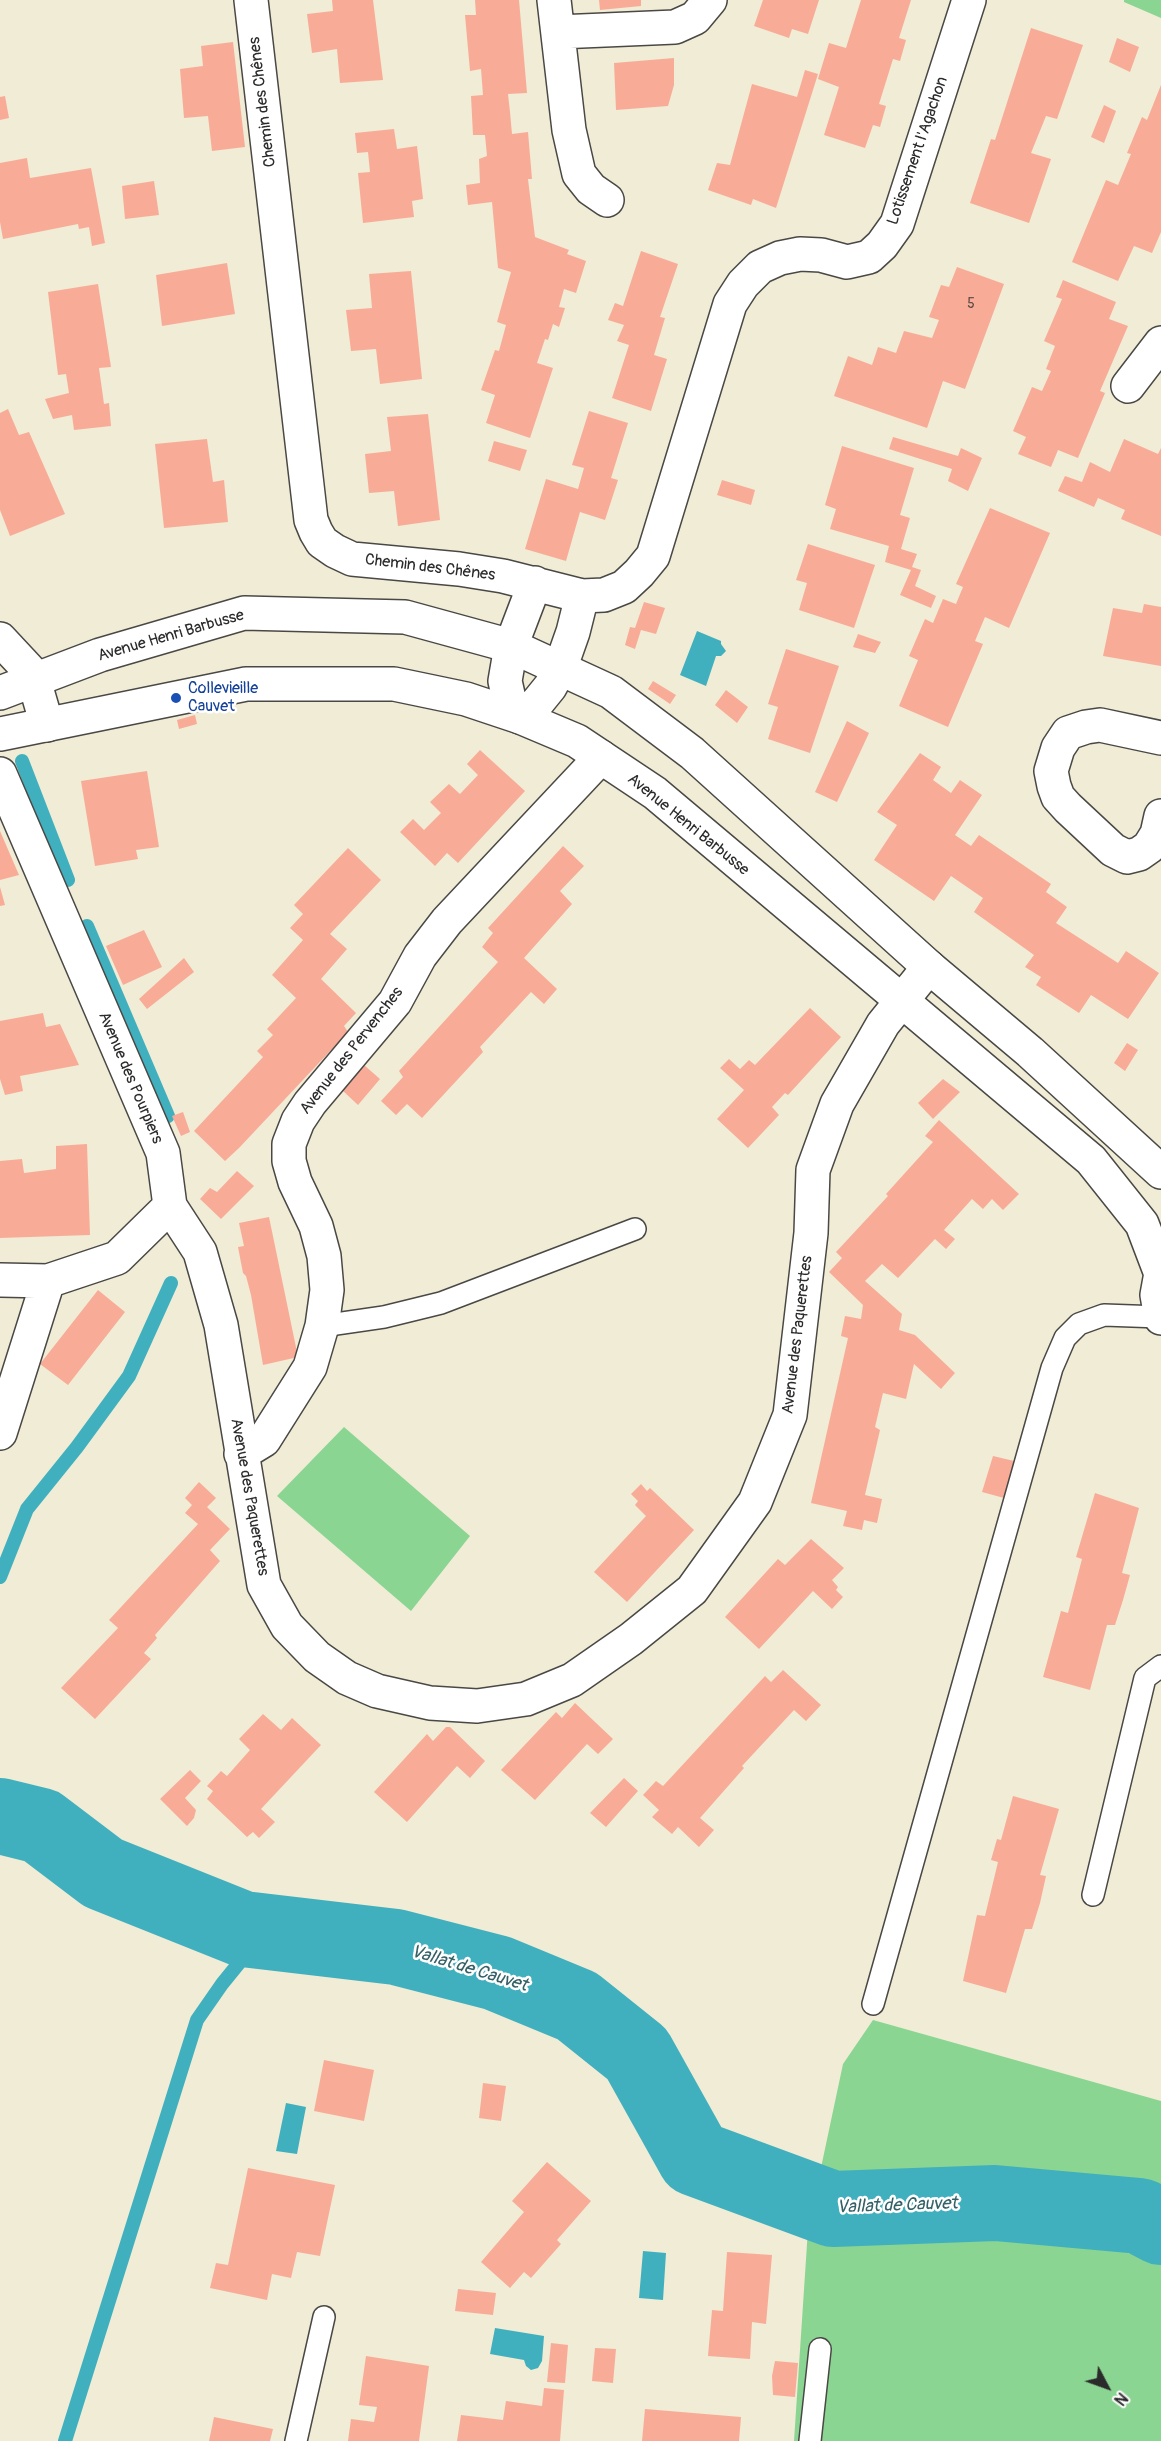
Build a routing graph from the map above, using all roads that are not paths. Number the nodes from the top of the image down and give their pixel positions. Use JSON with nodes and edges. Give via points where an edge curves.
{"nodes":[{"id":1,"x":251,"y":0,"type":"edge"},
{"id":2,"x":554,"y":0,"type":"edge"},
{"id":3,"x":710,"y":0,"type":"edge"},
{"id":4,"x":969,"y":0,"type":"edge"},
{"id":5,"x":558,"y":32,"type":"junction"},
{"id":6,"x":607,"y":200,"type":"dead end"},
{"id":7,"x":760,"y":267,"type":"joint"},
{"id":8,"x":1161,"y":343,"type":"edge"},
{"id":9,"x":1128,"y":387,"type":"dead end"},
{"id":10,"x":535,"y":583,"type":"junction"},
{"id":11,"x":582,"y":596,"type":"junction"},
{"id":12,"x":0,"y":639,"type":"edge"},
{"id":13,"x":511,"y":646,"type":"junction"},
{"id":14,"x":560,"y":669,"type":"junction"},
{"id":15,"x":34,"y":680,"type":"junction"},
{"id":16,"x":0,"y":693,"type":"edge"},
{"id":17,"x":520,"y":717,"type":"junction"},
{"id":18,"x":47,"y":725,"type":"junction"},
{"id":19,"x":0,"y":734,"type":"edge"},
{"id":20,"x":1161,"y":738,"type":"edge"},
{"id":21,"x":601,"y":757,"type":"junction"},
{"id":22,"x":0,"y":774,"type":"edge"},
{"id":23,"x":1161,"y":816,"type":"edge"},
{"id":24,"x":929,"y":967,"type":"junction"},
{"id":25,"x":904,"y":1001,"type":"junction"},
{"id":26,"x":1161,"y":1172,"type":"edge"},
{"id":27,"x":170,"y":1206,"type":"junction"},
{"id":28,"x":635,"y":1229,"type":"dead end"},
{"id":29,"x":1161,"y":1273,"type":"edge"},
{"id":30,"x":0,"y":1280,"type":"edge"},
{"id":31,"x":48,"y":1281,"type":"junction"},
{"id":32,"x":1161,"y":1317,"type":"edge"},
{"id":33,"x":322,"y":1326,"type":"junction"},
{"id":34,"x":0,"y":1433,"type":"edge"},
{"id":35,"x":241,"y":1454,"type":"junction"},
{"id":36,"x":1161,"y":1666,"type":"edge"},
{"id":37,"x":1093,"y":1895,"type":"dead end"},
{"id":38,"x":873,"y":2004,"type":"dead end"},
{"id":39,"x":324,"y":2317,"type":"dead end"},
{"id":40,"x":820,"y":2349,"type":"dead end"},
{"id":41,"x":296,"y":2441,"type":"edge"},
{"id":42,"x":810,"y":2441,"type":"edge"}],
"edges":[{"from":1,"to":10,"type":"street","name":"Chemin des Chênes","via":[[311,520],[316,532],[322,542],[352,559],[459,569]]},
{"from":2,"to":5,"type":"street"},
{"from":3,"to":5,"type":"street","via":[[695,18],[675,27]]},
{"from":4,"to":7,"type":"street","name":"Lotissement l'Agachon","via":[[897,224],[882,244],[869,257],[847,262],[800,254]]},
{"from":5,"to":6,"type":"street","via":[[569,130],[579,174]]},
{"from":7,"to":11,"type":"street","name":"Chemin des Chênes","via":[[730,304],[653,556],[624,587],[603,595]]},
{"from":8,"to":9,"type":"street"},
{"from":10,"to":11,"type":"street","name":"Chemin des Chênes"},
{"from":10,"to":13,"type":"street"},
{"from":11,"to":14,"type":"street"},
{"from":12,"to":15,"type":"street"},
{"from":13,"to":14,"type":"street","name":"Avenue Henri Barbusse"},
{"from":13,"to":15,"type":"street","name":"Avenue Henri Barbusse","via":[[405,617],[244,613],[100,655]]},
{"from":13,"to":17,"type":"street","via":[[505,681],[509,699]]},
{"from":14,"to":17,"type":"street","via":[[537,703]]},
{"from":14,"to":24,"type":"street","name":"Avenue Henri Barbusse","via":[[611,692],[692,753]]},
{"from":15,"to":16,"type":"street","name":"Avenue Henri Barbusse"},
{"from":15,"to":18,"type":"street"},
{"from":17,"to":18,"type":"street","name":"Avenue Henri Barbusse","via":[[466,699],[394,684],[246,684]]},
{"from":17,"to":21,"type":"street","name":"Avenue Henri Barbusse","via":[[577,741]]},
{"from":18,"to":19,"type":"street","name":"Avenue Henri Barbusse"},
{"from":20,"to":23,"type":"street","via":[[1100,725],[1086,727],[1068,733],[1058,748],[1051,771],[1058,797],[1113,850],[1127,856],[1149,847]]},
{"from":21,"to":25,"type":"street","name":"Avenue Henri Barbusse","via":[[655,793]]},
{"from":21,"to":33,"type":"street","name":"Avenue des Pervenches","via":[[447,921],[420,956],[395,1002],[298,1121],[289,1144],[290,1161],[324,1256],[327,1290]]},
{"from":22,"to":27,"type":"street","name":"Avenue des Pourpiers","via":[[163,1153]]},
{"from":24,"to":25,"type":"street","name":"Avenue des Paquerettes"},
{"from":24,"to":26,"type":"street","name":"Avenue Henri Barbusse","via":[[1030,1052]]},
{"from":25,"to":29,"type":"street","name":"Avenue Henri Barbusse","via":[[1091,1160],[1142,1224]]},
{"from":25,"to":35,"type":"street","name":"Avenue des Paquerettes","via":[[883,1024],[837,1104],[813,1170],[790,1415],[755,1502],[692,1590],[632,1639],[572,1680],[526,1699],[477,1706],[430,1703],[377,1691],[346,1678],[317,1657],[287,1626],[264,1585]]},
{"from":27,"to":31,"type":"street","via":[[117,1258]]},
{"from":27,"to":35,"type":"street","name":"Avenue des Paquerettes","via":[[200,1252],[221,1325]]},
{"from":28,"to":33,"type":"lane","via":[[441,1303]]},
{"from":29,"to":32,"type":"street","name":"Avenue Henri Barbusse","via":[[1157,1295]]},
{"from":30,"to":31,"type":"street"},
{"from":31,"to":34,"type":"street"},
{"from":32,"to":38,"type":"lane","via":[[1104,1315],[1079,1324],[1065,1338],[1052,1368]]},
{"from":33,"to":35,"type":"street","name":"Avenue des Pervenches","via":[[310,1367],[264,1440]]},
{"from":36,"to":37,"type":"lane","via":[[1145,1678]]},
{"from":39,"to":41,"type":"lane"},
{"from":40,"to":42,"type":"lane"}]}
